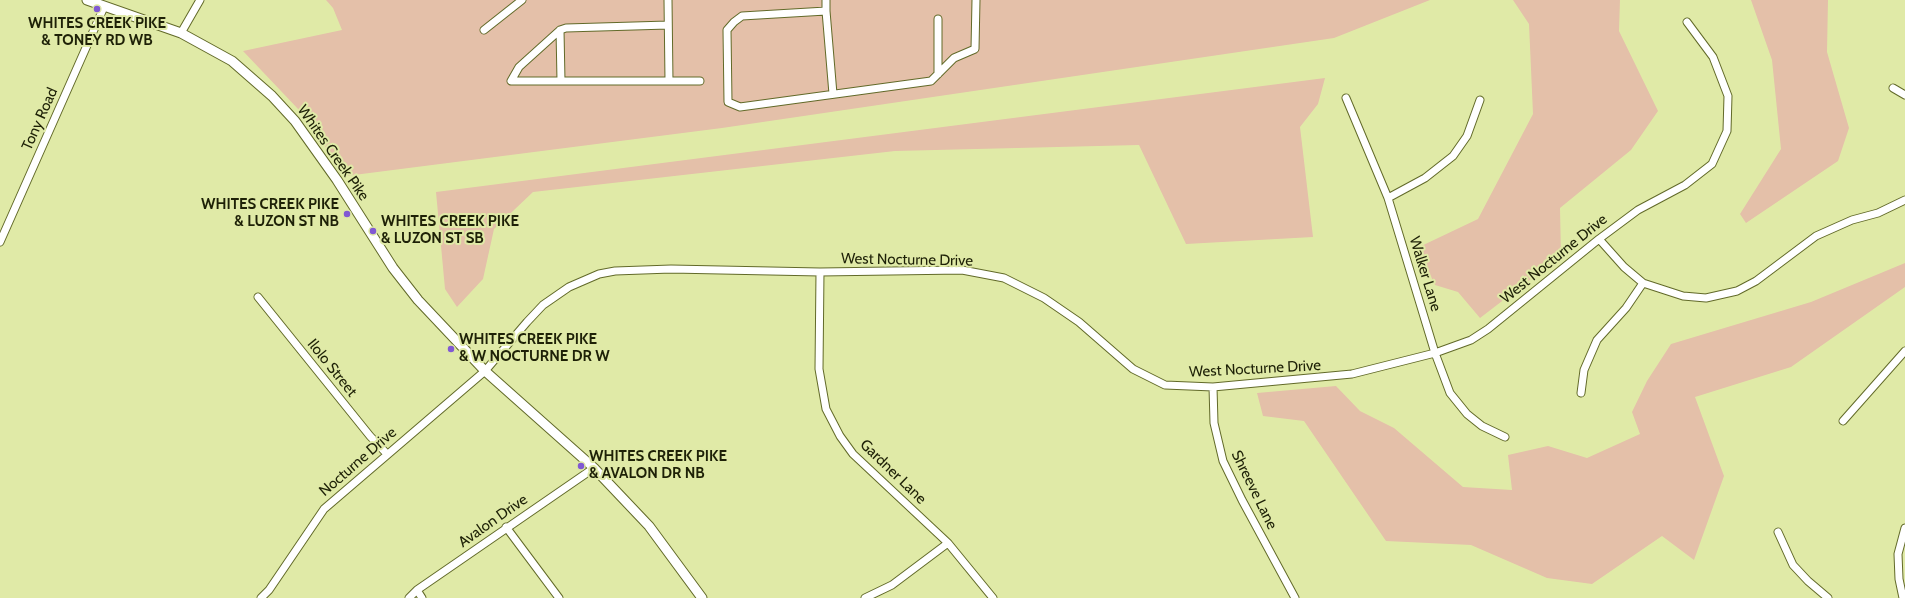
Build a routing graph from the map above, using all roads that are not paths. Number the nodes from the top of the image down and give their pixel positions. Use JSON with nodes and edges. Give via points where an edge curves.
{"nodes":[{"id":1,"x":86,"y":0,"type":"edge"},
{"id":2,"x":200,"y":0,"type":"edge"},
{"id":3,"x":522,"y":0,"type":"edge"},
{"id":4,"x":668,"y":0,"type":"edge"},
{"id":5,"x":826,"y":0,"type":"edge"},
{"id":6,"x":976,"y":0,"type":"edge"},
{"id":7,"x":104,"y":7,"type":"junction"},
{"id":8,"x":826,"y":12,"type":"junction"},
{"id":9,"x":938,"y":19,"type":"dead end"},
{"id":10,"x":1687,"y":22,"type":"dead end"},
{"id":11,"x":668,"y":25,"type":"junction"},
{"id":12,"x":484,"y":30,"type":"dead end"},
{"id":13,"x":560,"y":30,"type":"junction"},
{"id":14,"x":181,"y":33,"type":"junction"},
{"id":15,"x":938,"y":74,"type":"junction"},
{"id":16,"x":561,"y":81,"type":"junction"},
{"id":17,"x":669,"y":81,"type":"junction"},
{"id":18,"x":700,"y":81,"type":"dead end"},
{"id":19,"x":1893,"y":88,"type":"dead end"},
{"id":20,"x":833,"y":94,"type":"junction"},
{"id":21,"x":1905,"y":95,"type":"edge"},
{"id":22,"x":1346,"y":98,"type":"dead end"},
{"id":23,"x":1480,"y":100,"type":"dead end"},
{"id":24,"x":1388,"y":198,"type":"junction"},
{"id":25,"x":1905,"y":200,"type":"edge"},
{"id":26,"x":1599,"y":238,"type":"junction"},
{"id":27,"x":0,"y":242,"type":"edge"},
{"id":28,"x":820,"y":272,"type":"junction"},
{"id":29,"x":1643,"y":283,"type":"junction"},
{"id":30,"x":258,"y":296,"type":"dead end"},
{"id":31,"x":1905,"y":351,"type":"edge"},
{"id":32,"x":1435,"y":353,"type":"junction"},
{"id":33,"x":485,"y":371,"type":"junction"},
{"id":34,"x":1213,"y":387,"type":"junction"},
{"id":35,"x":1581,"y":393,"type":"dead end"},
{"id":36,"x":1843,"y":421,"type":"dead end"},
{"id":37,"x":1505,"y":437,"type":"dead end"},
{"id":38,"x":387,"y":454,"type":"junction"},
{"id":39,"x":594,"y":468,"type":"junction"},
{"id":40,"x":506,"y":527,"type":"junction"},
{"id":41,"x":1905,"y":528,"type":"edge"},
{"id":42,"x":1778,"y":532,"type":"dead end"},
{"id":43,"x":948,"y":543,"type":"junction"},
{"id":44,"x":268,"y":590,"type":"junction"},
{"id":45,"x":417,"y":590,"type":"junction"},
{"id":46,"x":261,"y":598,"type":"edge"},
{"id":47,"x":265,"y":598,"type":"edge"},
{"id":48,"x":409,"y":598,"type":"edge"},
{"id":49,"x":422,"y":598,"type":"edge"},
{"id":50,"x":559,"y":598,"type":"edge"},
{"id":51,"x":702,"y":598,"type":"edge"},
{"id":52,"x":865,"y":598,"type":"edge"},
{"id":53,"x":993,"y":598,"type":"edge"},
{"id":54,"x":1295,"y":598,"type":"edge"},
{"id":55,"x":1828,"y":598,"type":"edge"},
{"id":56,"x":1903,"y":598,"type":"edge"}],
"edges":[{"from":1,"to":7,"type":"main road","name":"Whites Creek Pike"},
{"from":2,"to":14,"type":"street"},
{"from":3,"to":12,"type":"street"},
{"from":4,"to":11,"type":"street"},
{"from":5,"to":8,"type":"street"},
{"from":6,"to":15,"type":"street","via":[[975,49],[954,58]]},
{"from":7,"to":14,"type":"main road","name":"Whites Creek Pike"},
{"from":7,"to":27,"type":"street","name":"Tony Road"},
{"from":8,"to":20,"type":"street"},
{"from":8,"to":20,"type":"street","via":[[742,16],[734,22],[727,30],[728,102],[740,107]]},
{"from":9,"to":15,"type":"street"},
{"from":10,"to":26,"type":"street","name":"West Nocturne Drive","via":[[1713,57],[1728,96],[1727,131],[1712,164],[1685,185],[1638,210]]},
{"from":11,"to":13,"type":"street"},
{"from":11,"to":17,"type":"street"},
{"from":13,"to":16,"type":"street"},
{"from":13,"to":16,"type":"street","via":[[519,67],[511,82]]},
{"from":14,"to":33,"type":"main road","name":"Whites Creek Pike","via":[[232,61],[272,96],[295,121],[337,180],[393,268],[437,322]]},
{"from":15,"to":20,"type":"street","via":[[931,81]]},
{"from":16,"to":17,"type":"street"},
{"from":17,"to":18,"type":"street"},
{"from":19,"to":21,"type":"street"},
{"from":22,"to":24,"type":"street","name":"Walker Lane"},
{"from":23,"to":24,"type":"street","via":[[1467,136],[1453,156],[1425,178]]},
{"from":24,"to":32,"type":"street","name":"Walker Lane"},
{"from":25,"to":29,"type":"street","via":[[1816,236],[1756,281],[1736,291],[1706,298],[1683,296]]},
{"from":26,"to":29,"type":"street","via":[[1624,267]]},
{"from":26,"to":32,"type":"street","name":"West Nocturne Drive","via":[[1488,329],[1471,340]]},
{"from":28,"to":33,"type":"street","name":"West Nocturne Drive","via":[[671,269],[600,274],[569,287],[544,305]]},
{"from":28,"to":34,"type":"street","name":"West Nocturne Drive","via":[[962,270],[1004,278],[1044,298],[1080,322],[1133,369],[1165,385]]},
{"from":28,"to":43,"type":"street","name":"Gardner Lane","via":[[819,369],[826,409],[853,454]]},
{"from":29,"to":35,"type":"street","via":[[1626,308],[1597,340],[1584,370]]},
{"from":30,"to":38,"type":"street","name":"Ilolo Street"},
{"from":31,"to":36,"type":"street"},
{"from":32,"to":34,"type":"street","name":"West Nocturne Drive","via":[[1352,374]]},
{"from":32,"to":37,"type":"street","name":"Walker Lane","via":[[1450,393],[1462,408],[1482,426]]},
{"from":33,"to":38,"type":"street","name":"Nocturne Drive"},
{"from":33,"to":39,"type":"main road","name":"Whites Creek Pike"},
{"from":34,"to":54,"type":"street","name":"Shreeve Lane","via":[[1214,423],[1223,461]]},
{"from":38,"to":44,"type":"street","name":"Nocturne Drive","via":[[324,509]]},
{"from":39,"to":40,"type":"street","name":"Avalon Drive"},
{"from":39,"to":51,"type":"main road","name":"Whites Creek Pike","via":[[655,532]]},
{"from":40,"to":45,"type":"street","name":"Avalon Drive"},
{"from":40,"to":50,"type":"street"},
{"from":41,"to":56,"type":"street","via":[[1898,554]]},
{"from":42,"to":55,"type":"street","via":[[1793,565]]},
{"from":43,"to":52,"type":"street","via":[[892,585]]},
{"from":43,"to":53,"type":"street","name":"Gardner Lane"},
{"from":44,"to":46,"type":"street"},
{"from":44,"to":47,"type":"street"},
{"from":45,"to":48,"type":"street","name":"Avalon Drive"},
{"from":45,"to":49,"type":"street"}]}
